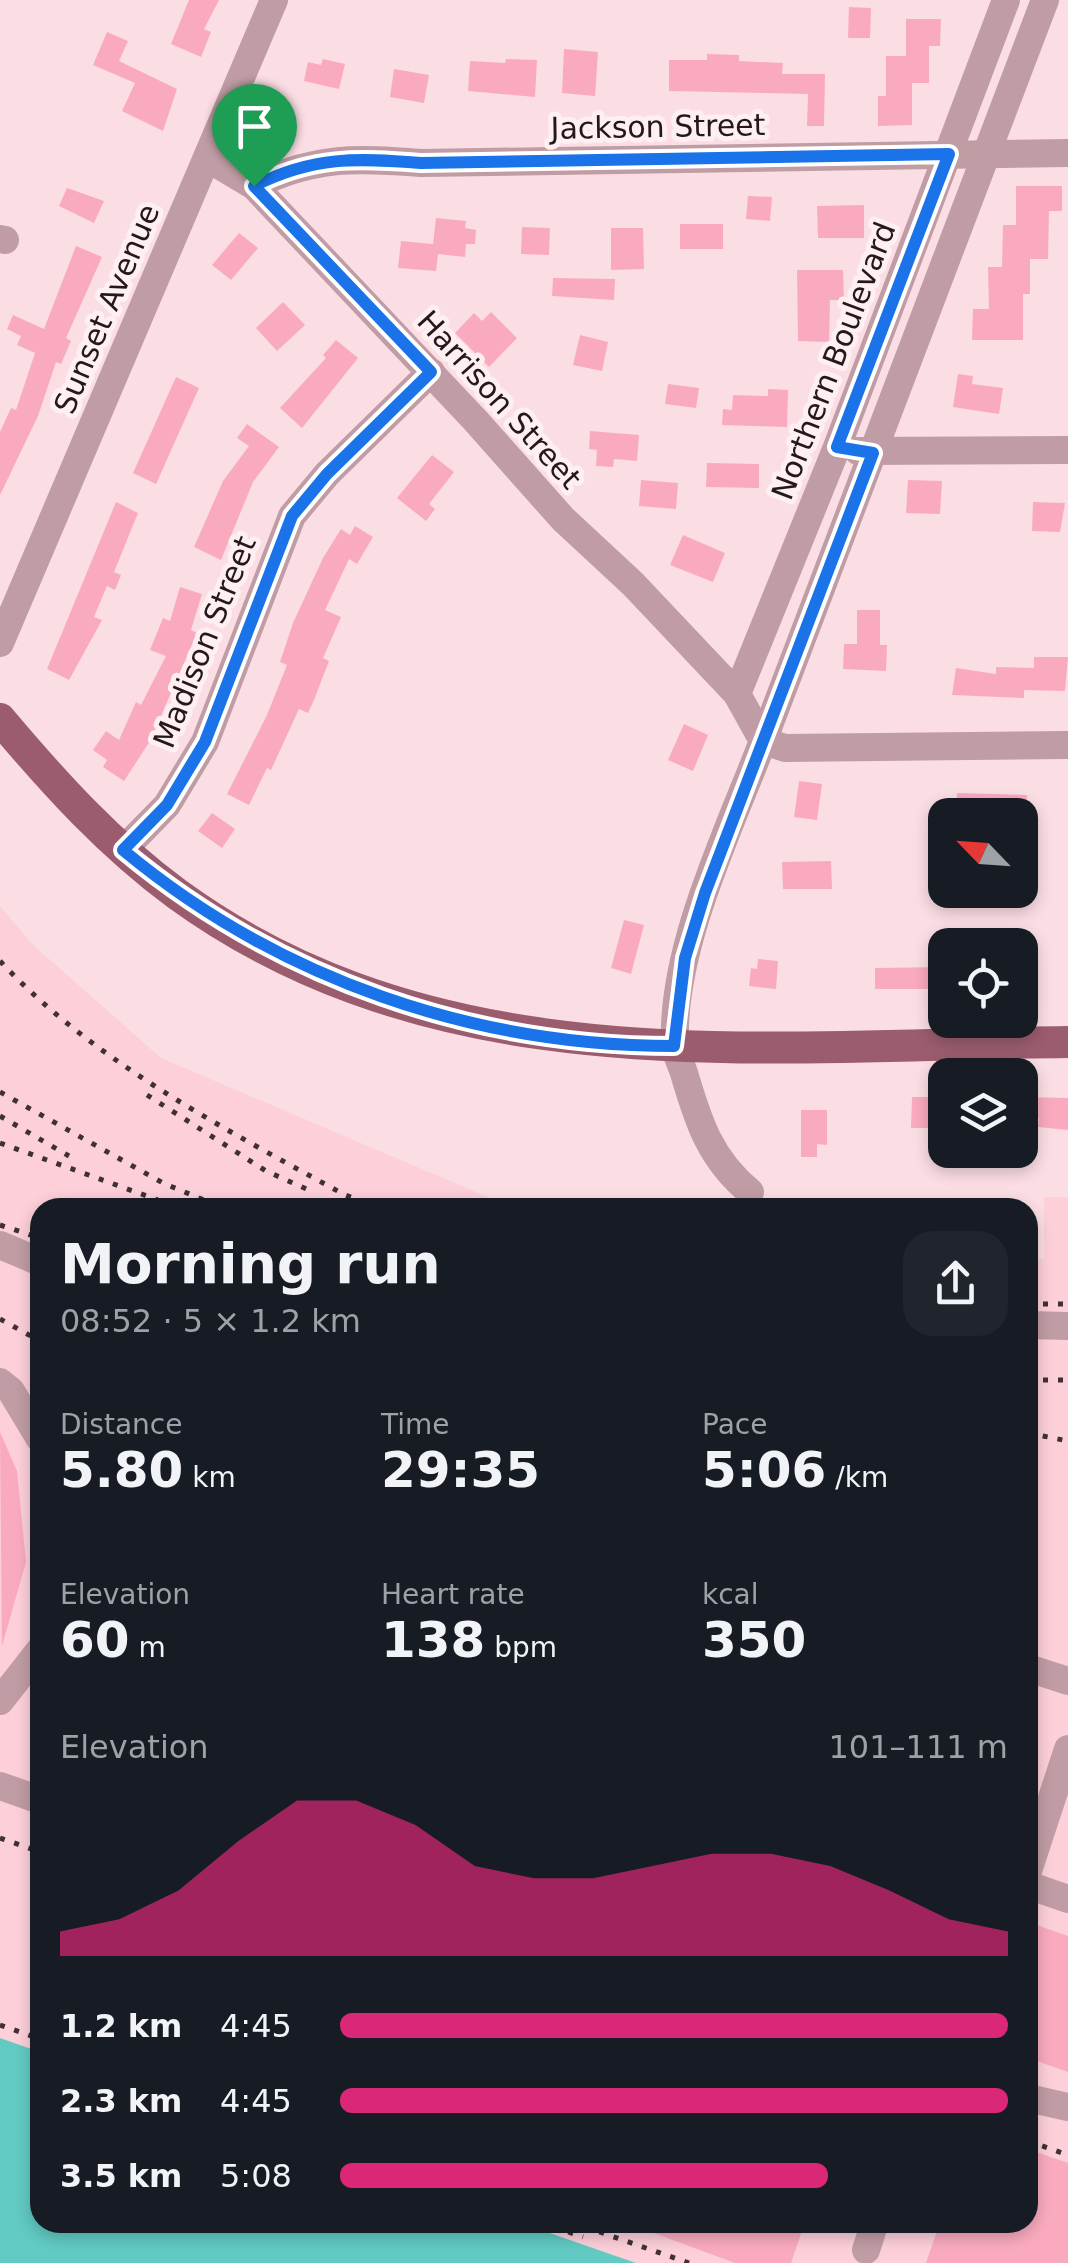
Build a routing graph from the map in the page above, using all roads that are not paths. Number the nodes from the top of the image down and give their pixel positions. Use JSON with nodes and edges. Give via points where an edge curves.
{"nodes":[{"id":1,"x":274,"y":0,"type":"edge"},
{"id":2,"x":1006,"y":0,"type":"edge"},
{"id":3,"x":1045,"y":0,"type":"edge"},
{"id":4,"x":1068,"y":153,"type":"edge"},
{"id":5,"x":949,"y":154,"type":"junction"},
{"id":6,"x":988,"y":154,"type":"junction"},
{"id":7,"x":207,"y":158,"type":"junction"},
{"id":8,"x":254,"y":186,"type":"junction"},
{"id":9,"x":431,"y":372,"type":"junction"},
{"id":10,"x":837,"y":447,"type":"junction"},
{"id":11,"x":1068,"y":450,"type":"edge"},
{"id":12,"x":873,"y":453,"type":"junction"},
{"id":13,"x":0,"y":643,"type":"edge"},
{"id":14,"x":737,"y":694,"type":"junction"},
{"id":15,"x":0,"y":720,"type":"edge"},
{"id":16,"x":763,"y":741,"type":"junction"},
{"id":17,"x":1068,"y":744,"type":"edge"},
{"id":18,"x":123,"y":850,"type":"junction"},
{"id":19,"x":1068,"y":1042,"type":"edge"},
{"id":20,"x":674,"y":1046,"type":"junction"},
{"id":21,"x":750,"y":1192,"type":"dead end"},
{"id":22,"x":0,"y":1245,"type":"edge"},
{"id":23,"x":30,"y":1258,"type":"edge"},
{"id":24,"x":1038,"y":1325,"type":"edge"},
{"id":25,"x":1068,"y":1326,"type":"edge"},
{"id":26,"x":0,"y":1382,"type":"edge"},
{"id":27,"x":30,"y":1423,"type":"edge"},
{"id":28,"x":30,"y":1663,"type":"edge"},
{"id":29,"x":1038,"y":1671,"type":"edge"},
{"id":30,"x":1068,"y":1681,"type":"edge"},
{"id":31,"x":0,"y":1702,"type":"edge"},
{"id":32,"x":1068,"y":1749,"type":"edge"},
{"id":33,"x":0,"y":1786,"type":"edge"},
{"id":34,"x":30,"y":1796,"type":"edge"},
{"id":35,"x":1038,"y":1840,"type":"edge"},
{"id":36,"x":1038,"y":1888,"type":"edge"},
{"id":37,"x":1068,"y":1898,"type":"edge"},
{"id":38,"x":1038,"y":2100,"type":"edge"},
{"id":39,"x":1068,"y":2107,"type":"edge"},
{"id":40,"x":871,"y":2233,"type":"edge"},
{"id":41,"x":866,"y":2250,"type":"dead end"}],
"edges":[{"from":1,"to":7,"type":"street","name":"Sunset Avenue"},
{"from":2,"to":5,"type":"street","name":"Northern Boulevard"},
{"from":3,"to":6,"type":"street"},
{"from":4,"to":6,"type":"street","name":"Jackson Street"},
{"from":5,"to":6,"type":"street","name":"Jackson Street"},
{"from":5,"to":8,"type":"street","name":"Jackson Street","via":[[349,159],[298,166]]},
{"from":5,"to":10,"type":"street","name":"Northern Boulevard"},
{"from":6,"to":12,"type":"street"},
{"from":7,"to":8,"type":"street","name":"Harrison Street"},
{"from":7,"to":13,"type":"street","name":"Sunset Avenue"},
{"from":8,"to":9,"type":"street","name":"Harrison Street"},
{"from":9,"to":14,"type":"street","name":"Harrison Street","via":[[563,519]]},
{"from":9,"to":18,"type":"street","name":"Madison Street","via":[[292,516],[205,742],[167,805]]},
{"from":10,"to":12,"type":"street"},
{"from":10,"to":14,"type":"street","name":"Northern Boulevard"},
{"from":11,"to":12,"type":"street"},
{"from":12,"to":16,"type":"street"},
{"from":14,"to":16,"type":"street"},
{"from":15,"to":18,"type":"main road"},
{"from":16,"to":17,"type":"street","via":[[785,748]]},
{"from":16,"to":20,"type":"street","via":[[696,920]]},
{"from":18,"to":20,"type":"main road","via":[[234,930],[360,990],[518,1033]]},
{"from":19,"to":20,"type":"main road"},
{"from":20,"to":21,"type":"street","via":[[702,1133]]},
{"from":22,"to":23,"type":"street"},
{"from":24,"to":25,"type":"street"},
{"from":26,"to":27,"type":"street"},
{"from":28,"to":31,"type":"street"},
{"from":29,"to":30,"type":"street"},
{"from":32,"to":35,"type":"street"},
{"from":33,"to":34,"type":"street"},
{"from":36,"to":37,"type":"street"},
{"from":38,"to":39,"type":"street"},
{"from":40,"to":41,"type":"street"}]}
